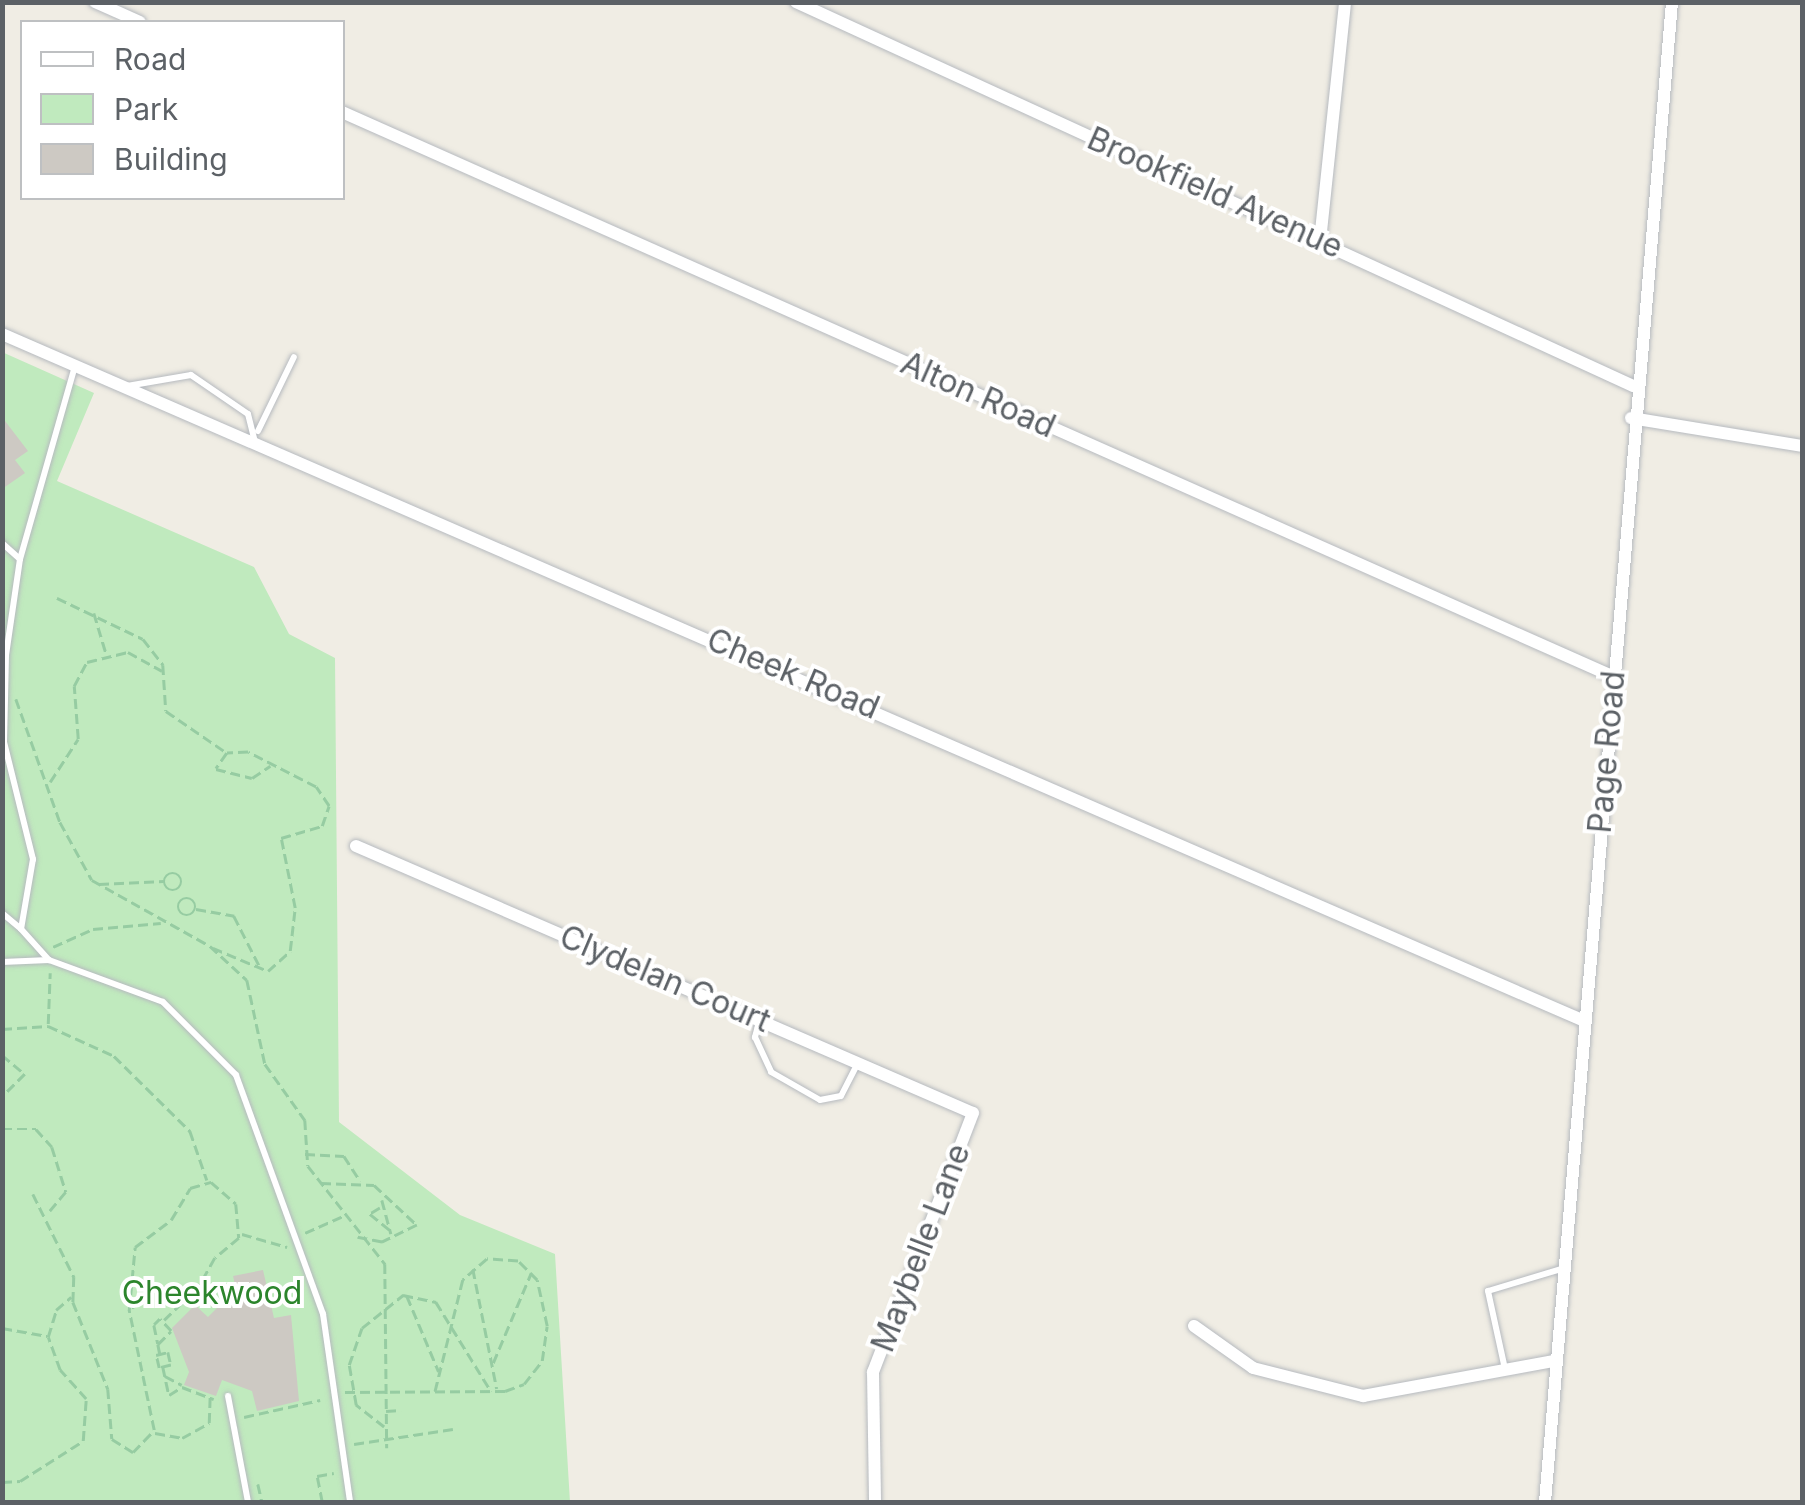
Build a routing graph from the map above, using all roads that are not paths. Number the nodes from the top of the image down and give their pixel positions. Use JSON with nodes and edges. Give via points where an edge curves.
{"nodes":[{"id":1,"x":94,"y":2,"type":"edge"},
{"id":2,"x":796,"y":2,"type":"edge"},
{"id":3,"x":1345,"y":2,"type":"edge"},
{"id":4,"x":1672,"y":2,"type":"edge"},
{"id":5,"x":135,"y":20,"type":"edge"},
{"id":6,"x":345,"y":113,"type":"edge"},
{"id":7,"x":1320,"y":241,"type":"junction"},
{"id":8,"x":2,"y":334,"type":"edge"},
{"id":9,"x":294,"y":357,"type":"dead end"},
{"id":10,"x":75,"y":364,"type":"junction"},
{"id":11,"x":126,"y":386,"type":"junction"},
{"id":12,"x":1633,"y":386,"type":"junction"},
{"id":13,"x":1631,"y":418,"type":"junction"},
{"id":14,"x":256,"y":438,"type":"junction"},
{"id":15,"x":1802,"y":446,"type":"edge"},
{"id":16,"x":2,"y":543,"type":"edge"},
{"id":17,"x":20,"y":559,"type":"junction"},
{"id":18,"x":4,"y":655,"type":"edge"},
{"id":19,"x":1614,"y":677,"type":"junction"},
{"id":20,"x":356,"y":846,"type":"dead end"},
{"id":21,"x":3,"y":915,"type":"edge"},
{"id":22,"x":21,"y":929,"type":"junction"},
{"id":23,"x":49,"y":960,"type":"junction"},
{"id":24,"x":2,"y":962,"type":"edge"},
{"id":25,"x":759,"y":1020,"type":"junction"},
{"id":26,"x":1582,"y":1020,"type":"junction"},
{"id":27,"x":858,"y":1063,"type":"junction"},
{"id":28,"x":973,"y":1113,"type":"joint"},
{"id":29,"x":1560,"y":1268,"type":"junction"},
{"id":30,"x":1194,"y":1326,"type":"dead end"},
{"id":31,"x":1553,"y":1361,"type":"junction"},
{"id":32,"x":1505,"y":1370,"type":"junction"},
{"id":33,"x":229,"y":1400,"type":"road end"},
{"id":34,"x":248,"y":1502,"type":"edge"},
{"id":35,"x":350,"y":1502,"type":"edge"},
{"id":36,"x":875,"y":1502,"type":"edge"},
{"id":37,"x":1545,"y":1502,"type":"edge"}],
"edges":[{"from":1,"to":5,"type":"street"},
{"from":2,"to":7,"type":"street","name":"Brookfield Avenue"},
{"from":3,"to":7,"type":"street"},
{"from":4,"to":12,"type":"street","name":"Page Road"},
{"from":6,"to":19,"type":"street","name":"Alton Road"},
{"from":7,"to":12,"type":"street","name":"Brookfield Avenue"},
{"from":8,"to":10,"type":"street","name":"Cheek Road"},
{"from":9,"to":14,"type":"lane"},
{"from":10,"to":11,"type":"street","name":"Cheek Road"},
{"from":10,"to":17,"type":"lane"},
{"from":11,"to":14,"type":"street","name":"Cheek Road"},
{"from":11,"to":14,"type":"lane","via":[[191,375],[248,414]]},
{"from":12,"to":13,"type":"street","name":"Page Road"},
{"from":13,"to":15,"type":"street"},
{"from":13,"to":19,"type":"street","name":"Page Road"},
{"from":14,"to":26,"type":"street","name":"Cheek Road"},
{"from":16,"to":17,"type":"lane"},
{"from":17,"to":18,"type":"lane"},
{"from":18,"to":22,"type":"lane","via":[[4,742],[32,859]]},
{"from":19,"to":26,"type":"street","name":"Page Road"},
{"from":20,"to":25,"type":"street","name":"Clydelan Court"},
{"from":21,"to":22,"type":"lane"},
{"from":22,"to":23,"type":"lane"},
{"from":23,"to":24,"type":"lane"},
{"from":23,"to":35,"type":"lane","via":[[149,994],[212,1045],[252,1108],[299,1234],[335,1394]]},
{"from":25,"to":27,"type":"street","name":"Clydelan Court"},
{"from":25,"to":27,"type":"lane","via":[[755,1037],[770,1072],[824,1102],[841,1096]]},
{"from":26,"to":29,"type":"street","name":"Page Road"},
{"from":27,"to":28,"type":"street","name":"Clydelan Court"},
{"from":28,"to":36,"type":"street","name":"Maybelle Lane","via":[[872,1372]]},
{"from":29,"to":31,"type":"street","name":"Page Road"},
{"from":29,"to":32,"type":"lane","via":[[1488,1291]]},
{"from":30,"to":32,"type":"street","via":[[1254,1368],[1363,1396]]},
{"from":31,"to":32,"type":"street"},
{"from":31,"to":37,"type":"street","name":"Page Road"},
{"from":33,"to":34,"type":"lane"}]}
